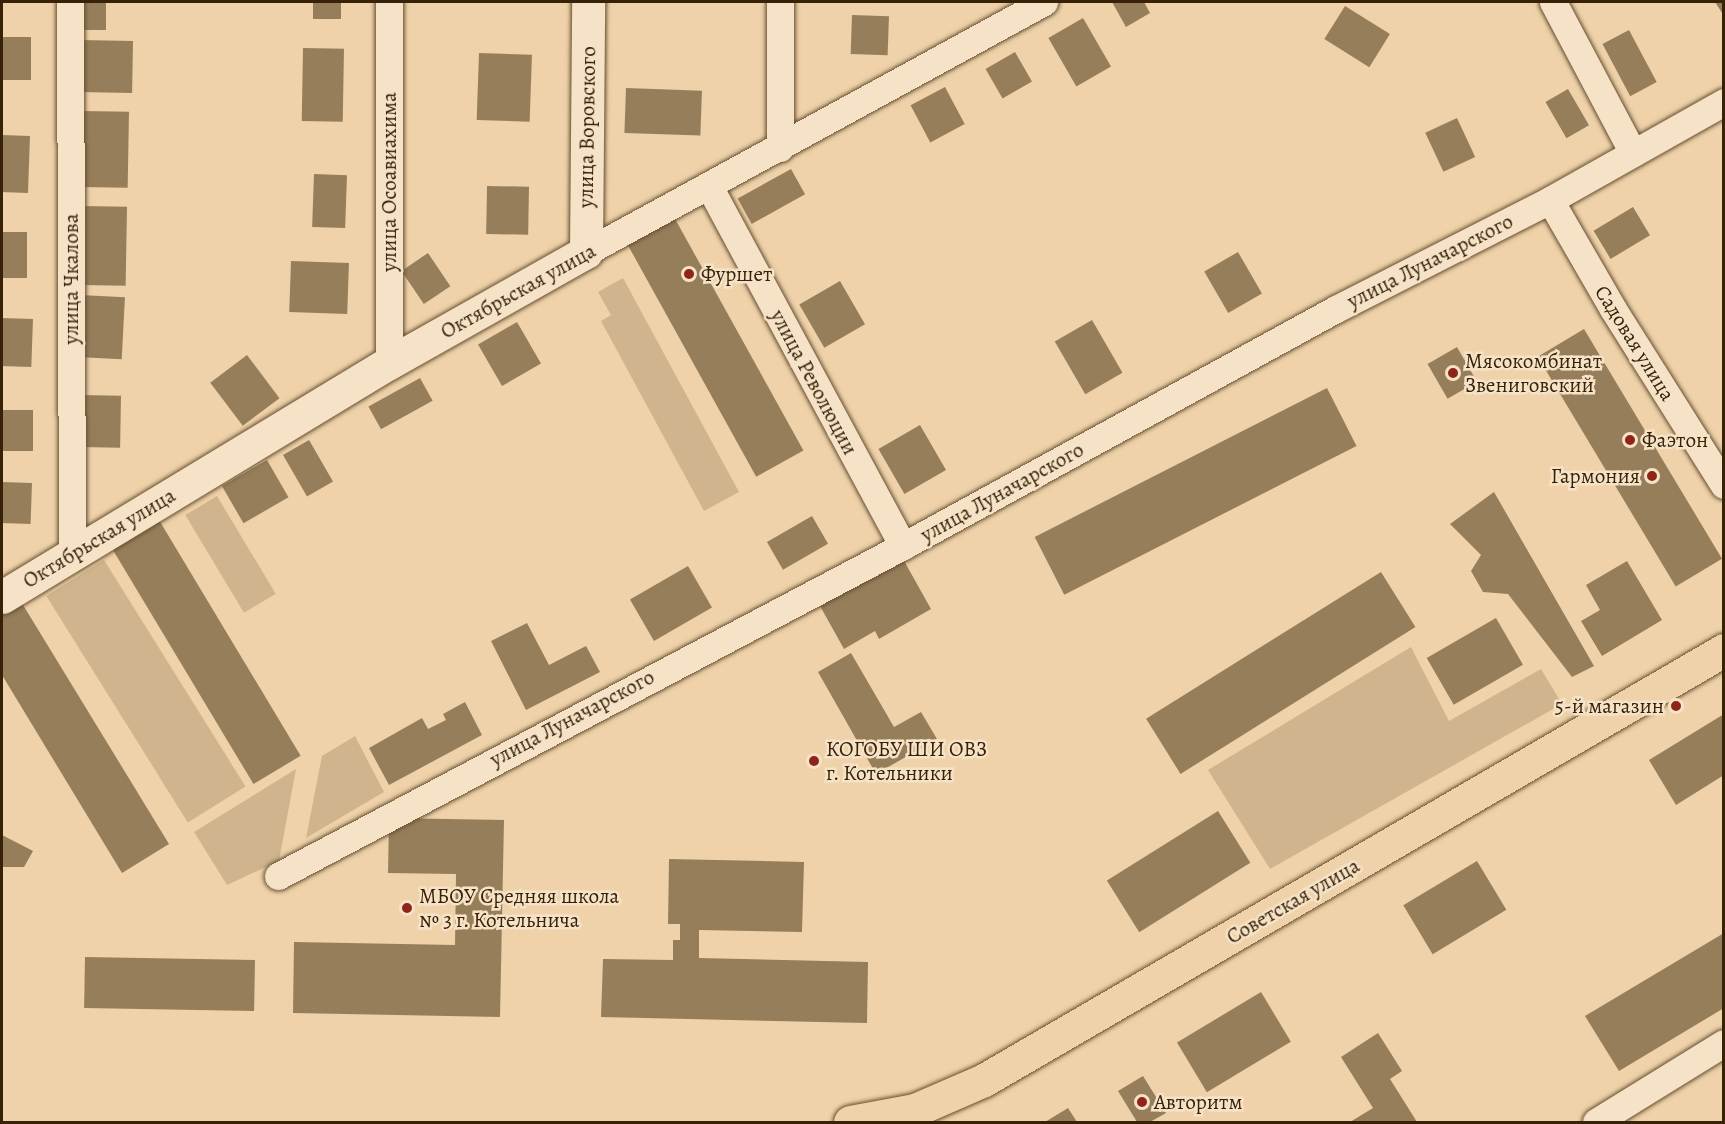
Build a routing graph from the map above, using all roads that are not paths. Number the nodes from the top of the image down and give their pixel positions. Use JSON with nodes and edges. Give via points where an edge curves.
{"nodes":[{"id":1,"x":70,"y":2,"type":"edge"},
{"id":2,"x":389,"y":2,"type":"edge"},
{"id":3,"x":588,"y":2,"type":"edge"},
{"id":4,"x":780,"y":2,"type":"edge"},
{"id":5,"x":1044,"y":2,"type":"edge"},
{"id":6,"x":1552,"y":2,"type":"edge"},
{"id":7,"x":1724,"y":102,"type":"edge"},
{"id":8,"x":780,"y":148,"type":"junction"},
{"id":9,"x":1633,"y":153,"type":"junction"},
{"id":10,"x":709,"y":186,"type":"junction"},
{"id":11,"x":1550,"y":200,"type":"junction"},
{"id":12,"x":586,"y":252,"type":"junction"},
{"id":13,"x":389,"y":363,"type":"junction"},
{"id":14,"x":1724,"y":485,"type":"edge"},
{"id":15,"x":903,"y":546,"type":"junction"},
{"id":16,"x":72,"y":556,"type":"junction"},
{"id":17,"x":2,"y":597,"type":"edge"},
{"id":18,"x":1724,"y":650,"type":"edge"},
{"id":19,"x":278,"y":876,"type":"dead end"},
{"id":20,"x":1724,"y":1043,"type":"edge"},
{"id":21,"x":850,"y":1122,"type":"edge"},
{"id":22,"x":1596,"y":1122,"type":"edge"}],
"edges":[{"from":1,"to":16,"type":"street","name":"улица Чкалова"},
{"from":2,"to":13,"type":"street","name":"улица Осоавиахима"},
{"from":3,"to":12,"type":"street","name":"улица Воровского"},
{"from":4,"to":8,"type":"street"},
{"from":5,"to":8,"type":"street","name":"Октябрьская улица"},
{"from":6,"to":9,"type":"street"},
{"from":7,"to":9,"type":"street","name":"улица Луначарского"},
{"from":8,"to":10,"type":"street","name":"Октябрьская улица"},
{"from":9,"to":11,"type":"street","name":"улица Луначарского"},
{"from":10,"to":12,"type":"street","name":"Октябрьская улица"},
{"from":10,"to":15,"type":"street","name":"улица Революции"},
{"from":11,"to":14,"type":"street","name":"Садовая улица","via":[[1613,309]]},
{"from":11,"to":15,"type":"street","name":"улица Луначарского","via":[[1336,309]]},
{"from":12,"to":13,"type":"street","name":"Октябрьская улица"},
{"from":13,"to":16,"type":"street","name":"Октябрьская улица"},
{"from":15,"to":19,"type":"street","name":"улица Луначарского"},
{"from":16,"to":17,"type":"street","name":"Октябрьская улица"},
{"from":18,"to":21,"type":"main road","name":"Советская улица","via":[[984,1080],[915,1110]]},
{"from":20,"to":22,"type":"street"}]}
